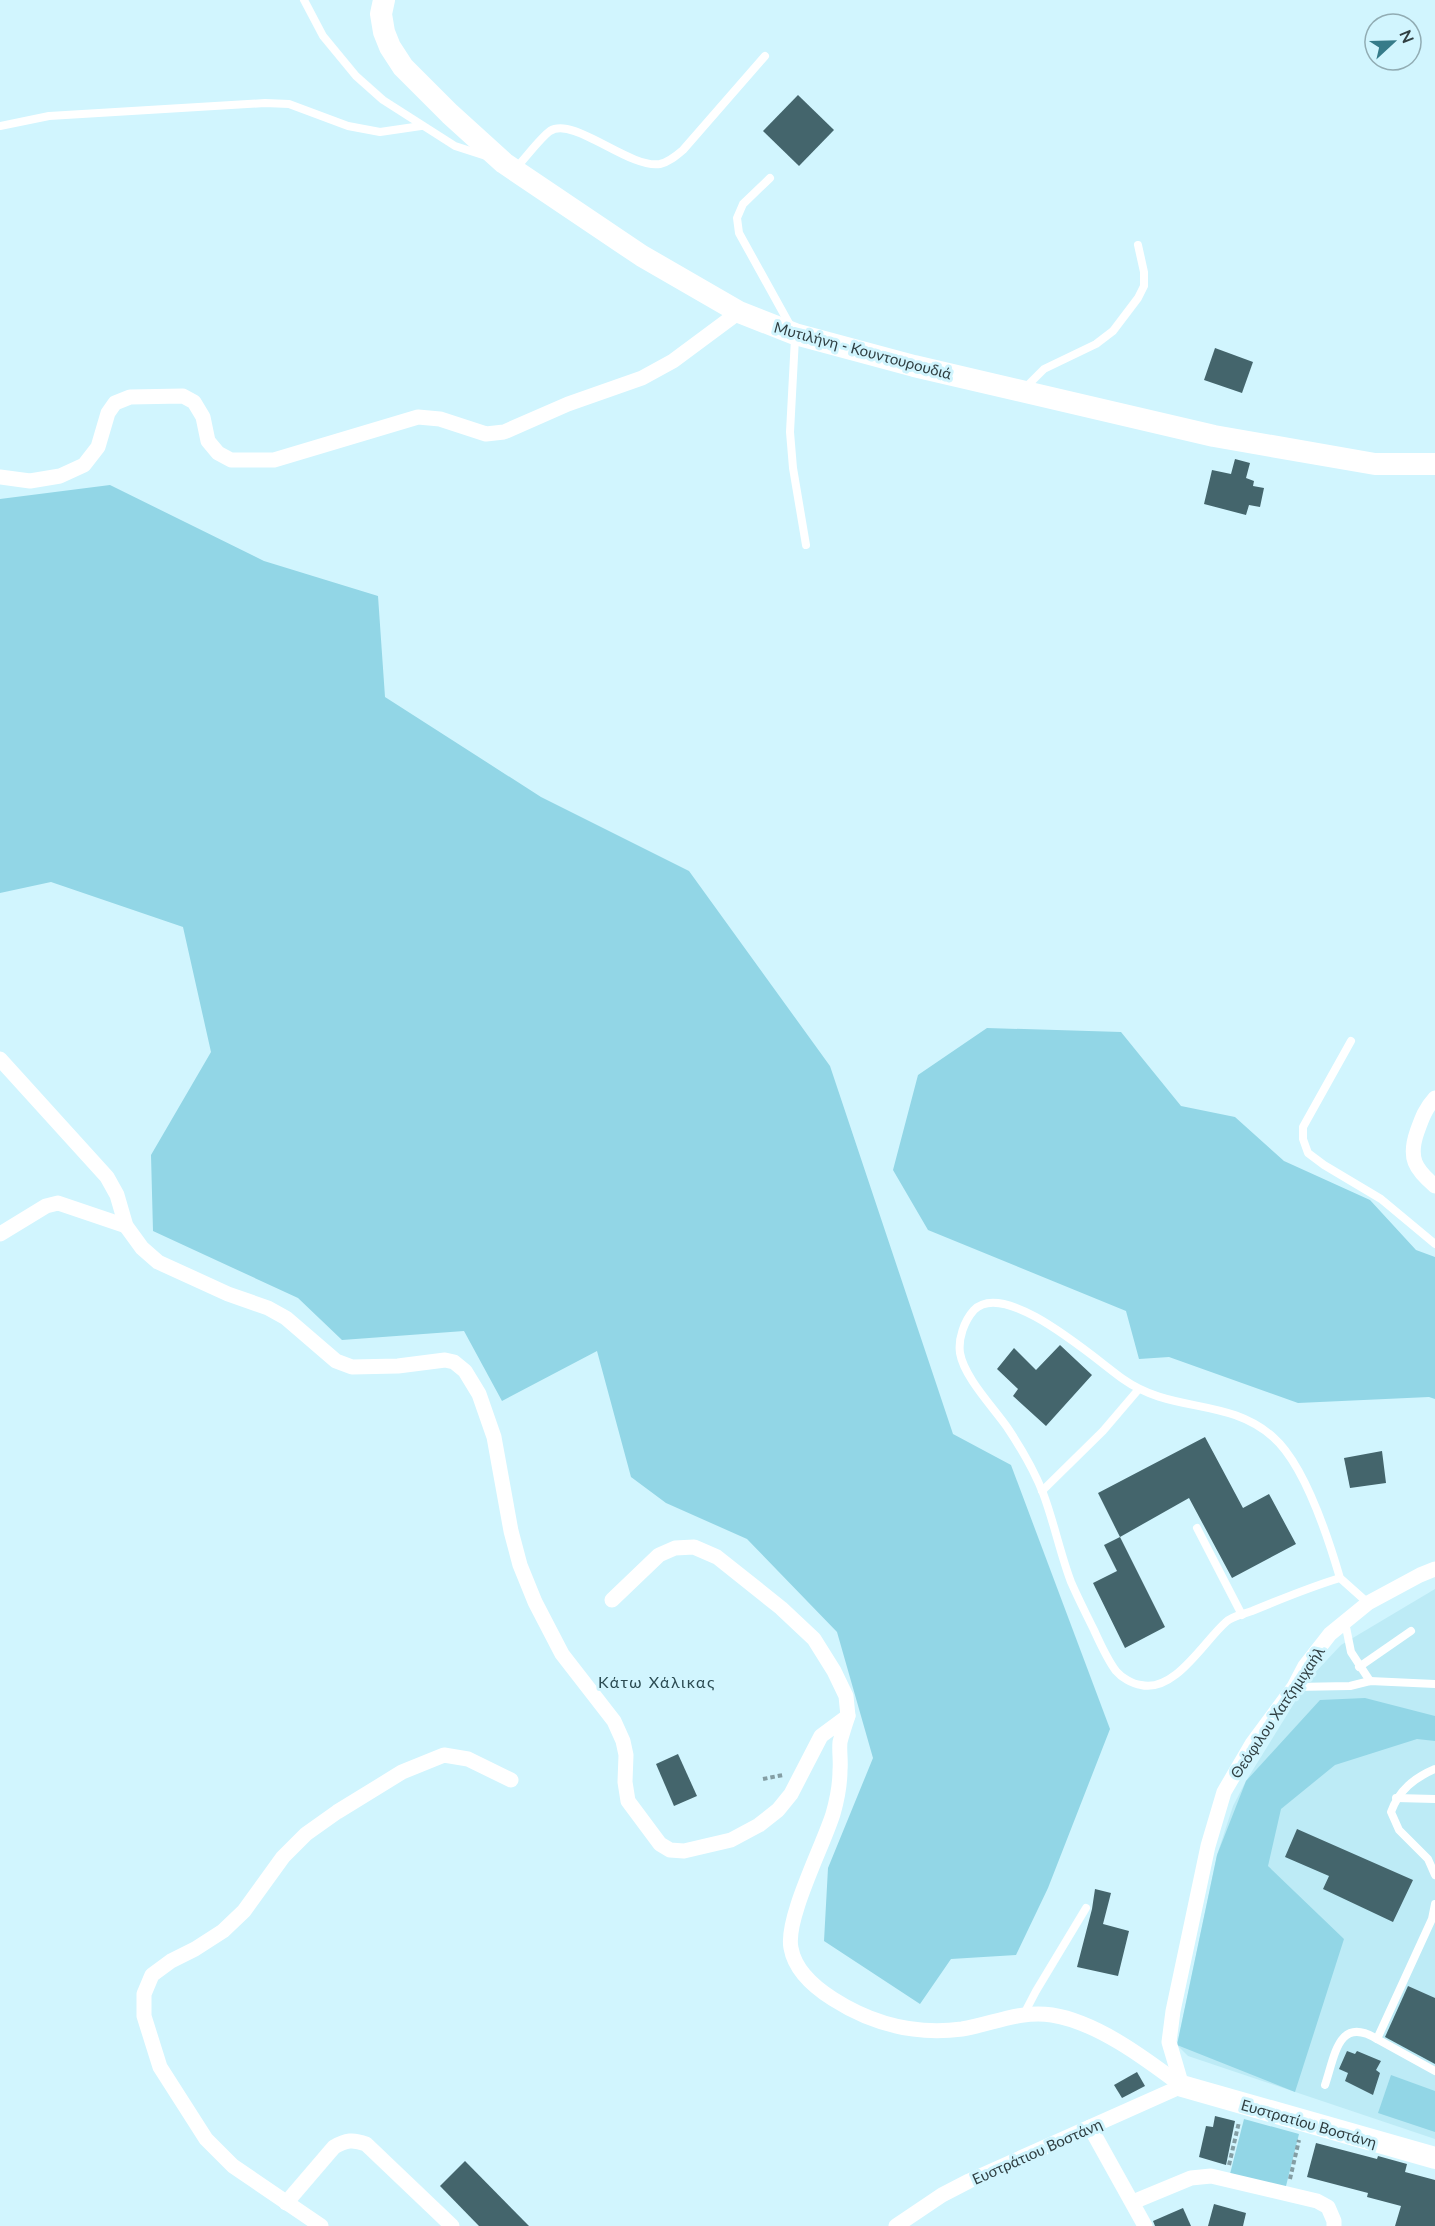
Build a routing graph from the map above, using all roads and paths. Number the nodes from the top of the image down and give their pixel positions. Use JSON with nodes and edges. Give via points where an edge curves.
{"nodes":[{"id":1,"x":304,"y":0,"type":"edge"},
{"id":2,"x":384,"y":0,"type":"edge"},
{"id":3,"x":765,"y":56,"type":"dead end"},
{"id":4,"x":0,"y":126,"type":"edge"},
{"id":5,"x":421,"y":126,"type":"junction"},
{"id":6,"x":510,"y":166,"type":"junction"},
{"id":7,"x":770,"y":178,"type":"dead end"},
{"id":8,"x":1138,"y":245,"type":"dead end"},
{"id":9,"x":739,"y":312,"type":"junction"},
{"id":10,"x":795,"y":334,"type":"junction"},
{"id":11,"x":1022,"y":391,"type":"junction"},
{"id":12,"x":1435,"y":464,"type":"edge"},
{"id":13,"x":0,"y":477,"type":"edge"},
{"id":14,"x":806,"y":545,"type":"dead end"},
{"id":15,"x":1351,"y":1041,"type":"dead end"},
{"id":16,"x":0,"y":1059,"type":"edge"},
{"id":17,"x":1435,"y":1098,"type":"edge"},
{"id":18,"x":1435,"y":1186,"type":"edge"},
{"id":19,"x":126,"y":1226,"type":"junction"},
{"id":20,"x":0,"y":1234,"type":"edge"},
{"id":21,"x":1435,"y":1244,"type":"edge"},
{"id":22,"x":1138,"y":1390,"type":"junction"},
{"id":23,"x":1042,"y":1491,"type":"junction"},
{"id":24,"x":1197,"y":1528,"type":"dead end"},
{"id":25,"x":1435,"y":1569,"type":"edge"},
{"id":26,"x":1340,"y":1578,"type":"junction"},
{"id":27,"x":612,"y":1600,"type":"dead end"},
{"id":28,"x":1368,"y":1603,"type":"junction"},
{"id":29,"x":1242,"y":1615,"type":"junction"},
{"id":30,"x":1345,"y":1622,"type":"junction"},
{"id":31,"x":1411,"y":1631,"type":"dead end"},
{"id":32,"x":1359,"y":1667,"type":"junction"},
{"id":33,"x":1370,"y":1682,"type":"junction"},
{"id":34,"x":1435,"y":1684,"type":"edge"},
{"id":35,"x":1294,"y":1687,"type":"junction"},
{"id":36,"x":848,"y":1716,"type":"junction"},
{"id":37,"x":1435,"y":1769,"type":"edge"},
{"id":38,"x":511,"y":1780,"type":"dead end"},
{"id":39,"x":1396,"y":1798,"type":"junction"},
{"id":40,"x":1435,"y":1799,"type":"edge"},
{"id":41,"x":1435,"y":1875,"type":"edge"},
{"id":42,"x":1435,"y":1904,"type":"edge"},
{"id":43,"x":1086,"y":1908,"type":"dead end"},
{"id":44,"x":1024,"y":2014,"type":"junction"},
{"id":45,"x":1377,"y":2039,"type":"junction"},
{"id":46,"x":1435,"y":2071,"type":"edge"},
{"id":47,"x":1325,"y":2085,"type":"dead end"},
{"id":48,"x":1182,"y":2086,"type":"junction"},
{"id":49,"x":1244,"y":2104,"type":"junction"},
{"id":50,"x":1303,"y":2121,"type":"junction"},
{"id":51,"x":1090,"y":2127,"type":"junction"},
{"id":52,"x":1435,"y":2158,"type":"edge"},
{"id":53,"x":1226,"y":2180,"type":"junction"},
{"id":54,"x":1287,"y":2194,"type":"junction"},
{"id":55,"x":1133,"y":2202,"type":"junction"},
{"id":56,"x":286,"y":2203,"type":"junction"},
{"id":57,"x":320,"y":2226,"type":"edge"},
{"id":58,"x":452,"y":2226,"type":"edge"},
{"id":59,"x":896,"y":2226,"type":"edge"},
{"id":60,"x":1144,"y":2226,"type":"edge"},
{"id":61,"x":1334,"y":2226,"type":"edge"}],
"edges":[{"from":1,"to":5,"type":"lane","via":[[323,36],[341,59],[383,100]]},
{"from":2,"to":6,"type":"main road","name":"Μυτιλήνη - Κουντουρουδιά","via":[[384,32],[403,67]]},
{"from":3,"to":6,"type":"lane","via":[[671,160],[645,163],[561,128],[550,131]]},
{"from":4,"to":5,"type":"lane","via":[[49,116],[265,103],[289,104],[348,126],[380,132]]},
{"from":5,"to":6,"type":"lane","via":[[454,146]]},
{"from":6,"to":9,"type":"main road","name":"Μυτιλήνη - Κουντουρουδιά","via":[[642,256]]},
{"from":7,"to":10,"type":"lane","via":[[743,204],[737,218],[739,233]]},
{"from":8,"to":11,"type":"lane","via":[[1144,286],[1113,331],[1096,344],[1044,369]]},
{"from":9,"to":10,"type":"main road","name":"Μυτιλήνη - Κουντουρουδιά"},
{"from":9,"to":13,"type":"street","via":[[673,362],[642,378],[504,432],[486,434],[440,419],[418,417],[274,460],[231,460],[208,441],[203,417],[194,402],[183,396],[130,397],[115,403],[108,413],[98,447],[84,465],[60,476],[30,481]]},
{"from":10,"to":11,"type":"main road","name":"Μυτιλήνη - Κουντουρουδιά"},
{"from":10,"to":14,"type":"lane","via":[[790,432]]},
{"from":11,"to":12,"type":"main road","name":"Μυτιλήνη - Κουντουρουδιά","via":[[1225,438],[1375,464]]},
{"from":15,"to":21,"type":"lane","via":[[1302,1126],[1308,1153],[1381,1199]]},
{"from":16,"to":19,"type":"street","via":[[107,1177]]},
{"from":17,"to":18,"type":"street","via":[[1424,1110],[1412,1148],[1414,1162]]},
{"from":19,"to":20,"type":"street","via":[[58,1203],[46,1206]]},
{"from":19,"to":36,"type":"street","via":[[158,1262],[286,1318],[336,1361],[352,1367],[445,1360],[465,1371],[479,1394],[494,1437],[511,1531],[535,1602],[562,1654],[614,1720],[626,1755],[628,1801],[660,1844],[684,1851],[731,1840],[759,1825],[791,1794],[821,1736]]},
{"from":22,"to":23,"type":"lane"},
{"from":22,"to":23,"type":"lane","via":[[1051,1325],[1001,1302],[983,1303],[972,1312],[962,1332],[960,1354],[968,1373],[1027,1458]]},
{"from":22,"to":26,"type":"lane","via":[[1248,1419],[1275,1438],[1299,1471],[1328,1534]]},
{"from":23,"to":29,"type":"lane","via":[[1071,1582],[1116,1672],[1128,1680],[1143,1686],[1161,1683],[1187,1664],[1227,1620]]},
{"from":24,"to":29,"type":"lane"},
{"from":25,"to":28,"type":"street","name":"Θεόφιλου Χατζημιχαήλ"},
{"from":26,"to":28,"type":"lane"},
{"from":26,"to":29,"type":"lane"},
{"from":27,"to":36,"type":"street","via":[[659,1555],[675,1548],[694,1547],[717,1557],[814,1639],[846,1696]]},
{"from":28,"to":30,"type":"street","name":"Θεόφιλου Χατζημιχαήλ"},
{"from":30,"to":32,"type":"lane","via":[[1348,1645]]},
{"from":30,"to":35,"type":"street","name":"Θεόφιλου Χατζημιχαήλ","via":[[1330,1634]]},
{"from":31,"to":32,"type":"lane"},
{"from":32,"to":33,"type":"lane"},
{"from":33,"to":34,"type":"lane"},
{"from":33,"to":35,"type":"lane"},
{"from":35,"to":48,"type":"street","name":"Θεόφιλου Χατζημιχαήλ","via":[[1252,1744],[1224,1792],[1208,1846],[1169,2042]]},
{"from":36,"to":44,"type":"street","via":[[840,1742],[838,1794],[792,1920],[790,1947],[799,1970],[818,1989],[852,2011],[890,2026],[924,2031],[963,2029]]},
{"from":37,"to":39,"type":"lane"},
{"from":38,"to":56,"type":"street","via":[[468,1759],[444,1755],[402,1772],[306,1834],[230,1924],[152,1974],[144,1994],[144,2016],[160,2067],[206,2139],[233,2166]]},
{"from":39,"to":40,"type":"lane"},
{"from":39,"to":41,"type":"lane","via":[[1391,1812],[1399,1830],[1428,1859]]},
{"from":42,"to":45,"type":"lane","via":[[1432,1919]]},
{"from":43,"to":44,"type":"lane"},
{"from":44,"to":48,"type":"street","via":[[1052,2015],[1077,2022],[1134,2050]]},
{"from":45,"to":46,"type":"lane"},
{"from":45,"to":47,"type":"lane","via":[[1356,2030],[1341,2039]]},
{"from":48,"to":49,"type":"main road","name":"Ευστρατίου Βοστάνη"},
{"from":48,"to":51,"type":"street","name":"Ευστράτιου Βοστάνη"},
{"from":49,"to":50,"type":"main road","name":"Ευστρατίου Βοστάνη"},
{"from":49,"to":53,"type":"path"},
{"from":50,"to":52,"type":"main road","name":"Ευστρατίου Βοστάνη"},
{"from":50,"to":54,"type":"path"},
{"from":51,"to":55,"type":"street"},
{"from":51,"to":59,"type":"street","name":"Ευστράτιου Βοστάνη","via":[[969,2181]]},
{"from":53,"to":54,"type":"street"},
{"from":53,"to":55,"type":"street","via":[[1210,2176],[1191,2178]]},
{"from":54,"to":61,"type":"street","via":[[1328,2207]]},
{"from":55,"to":60,"type":"street"},
{"from":56,"to":57,"type":"street"},
{"from":56,"to":58,"type":"street","via":[[334,2147],[355,2140],[366,2144]]}]}
